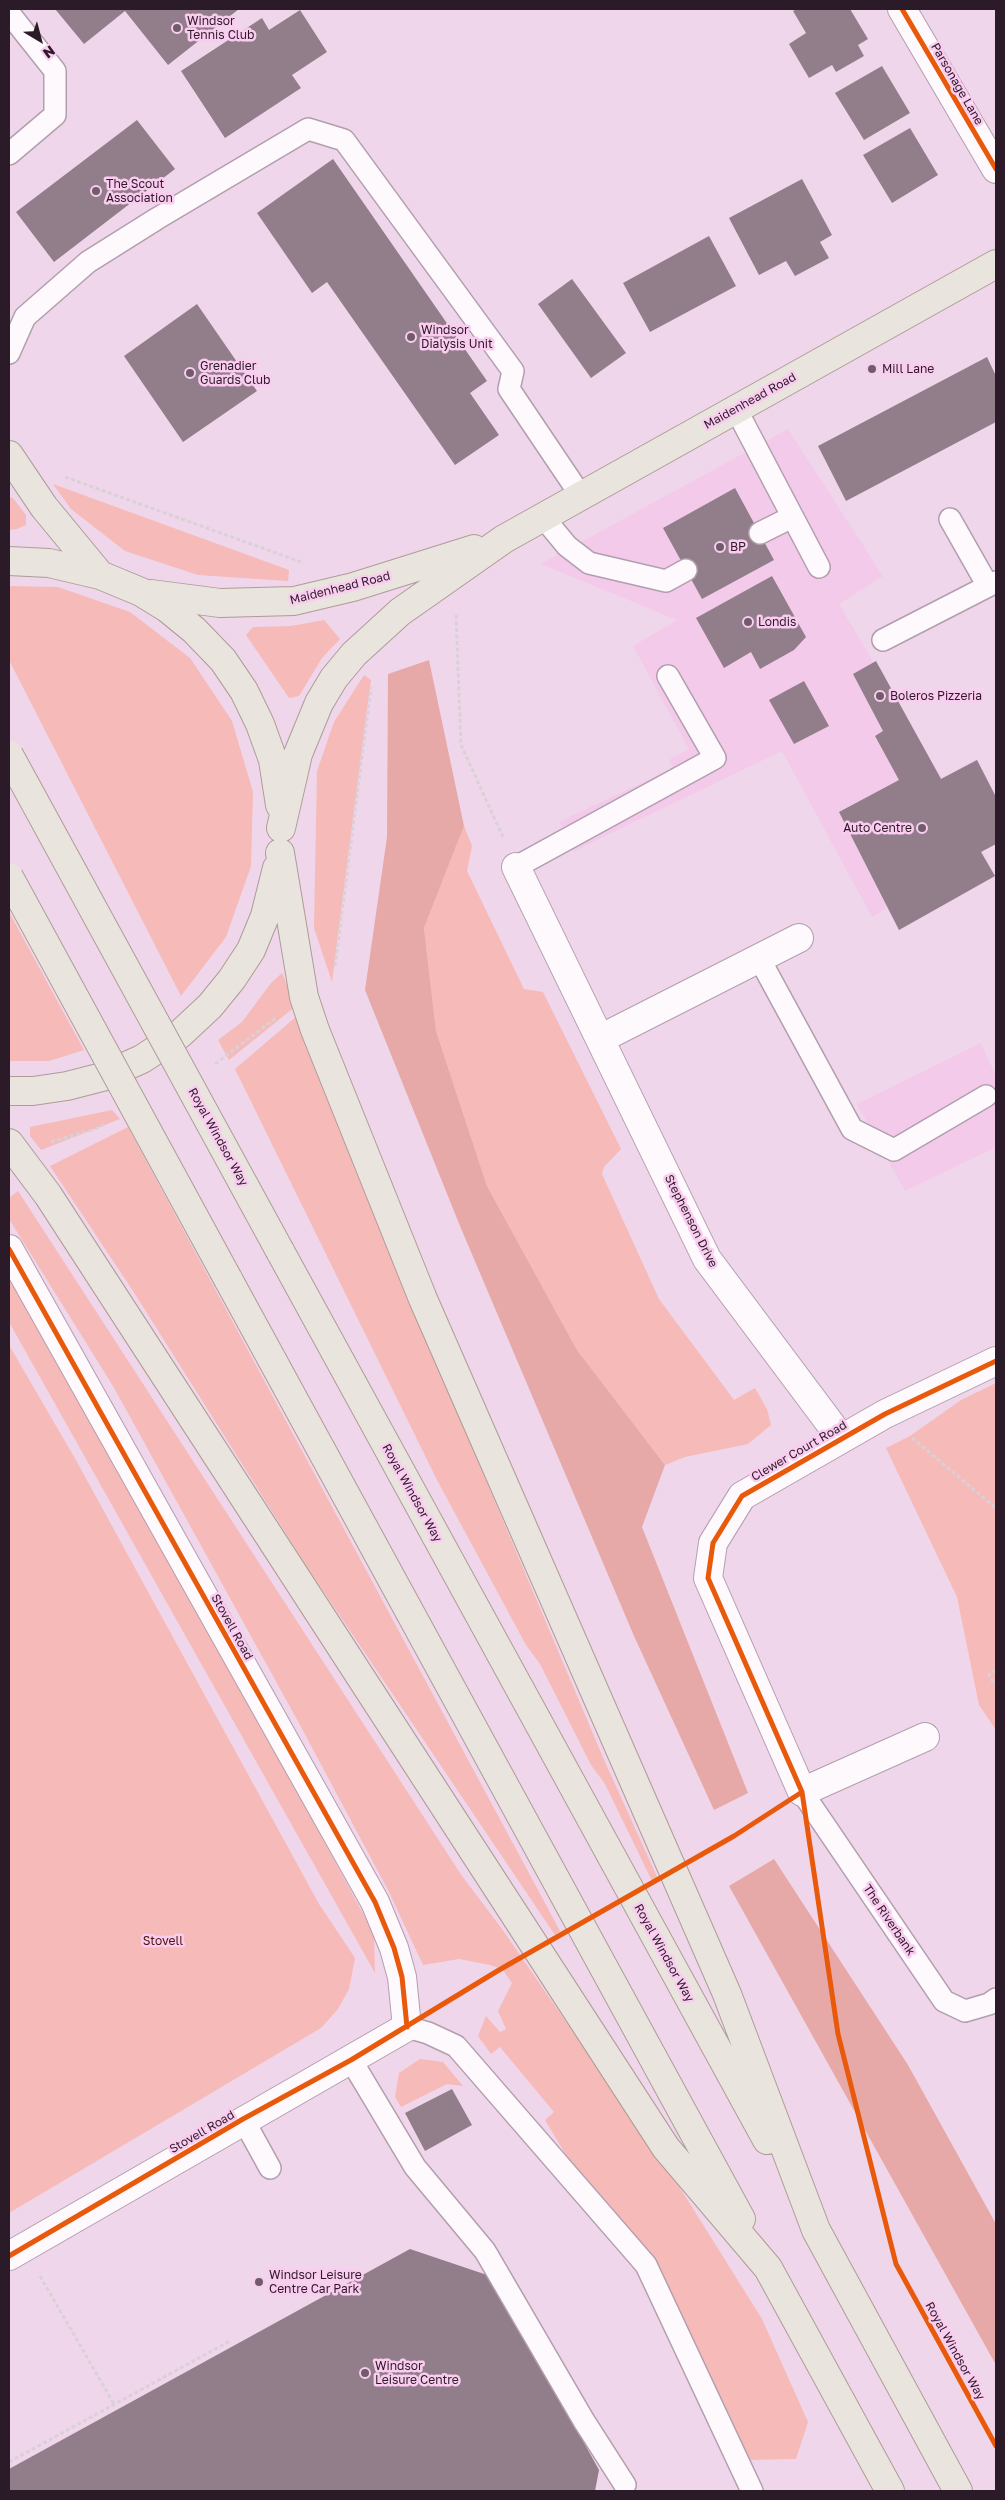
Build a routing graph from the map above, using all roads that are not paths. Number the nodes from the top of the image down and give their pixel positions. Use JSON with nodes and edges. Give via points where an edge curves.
{"nodes":[{"id":1,"x":902,"y":9,"type":"edge"},
{"id":2,"x":9,"y":13,"type":"edge"},
{"id":3,"x":9,"y":154,"type":"edge"},
{"id":4,"x":996,"y":168,"type":"edge"},
{"id":5,"x":996,"y":264,"type":"edge"},
{"id":6,"x":9,"y":353,"type":"edge"},
{"id":7,"x":736,"y":409,"type":"junction"},
{"id":8,"x":9,"y":455,"type":"edge"},
{"id":9,"x":581,"y":496,"type":"junction"},
{"id":10,"x":543,"y":517,"type":"junction"},
{"id":11,"x":792,"y":517,"type":"junction"},
{"id":12,"x":950,"y":519,"type":"dead end"},
{"id":13,"x":760,"y":533,"type":"dead end"},
{"id":14,"x":504,"y":539,"type":"junction"},
{"id":15,"x":9,"y":561,"type":"edge"},
{"id":16,"x":818,"y":567,"type":"dead end"},
{"id":17,"x":686,"y":570,"type":"dead end"},
{"id":18,"x":100,"y":575,"type":"junction"},
{"id":19,"x":992,"y":584,"type":"edge"},
{"id":20,"x":141,"y":592,"type":"junction"},
{"id":21,"x":883,"y":640,"type":"dead end"},
{"id":22,"x":668,"y":676,"type":"dead end"},
{"id":23,"x":9,"y":755,"type":"edge"},
{"id":24,"x":280,"y":840,"type":"junction"},
{"id":25,"x":516,"y":867,"type":"joint"},
{"id":26,"x":9,"y":878,"type":"edge"},
{"id":27,"x":799,"y":938,"type":"dead end"},
{"id":28,"x":759,"y":958,"type":"junction"},
{"id":29,"x":600,"y":1039,"type":"junction"},
{"id":30,"x":9,"y":1091,"type":"edge"},
{"id":31,"x":986,"y":1096,"type":"dead end"},
{"id":32,"x":13,"y":1148,"type":"edge"},
{"id":33,"x":9,"y":1249,"type":"edge"},
{"id":34,"x":996,"y":1361,"type":"edge"},
{"id":35,"x":841,"y":1438,"type":"junction"},
{"id":36,"x":925,"y":1737,"type":"dead end"},
{"id":37,"x":802,"y":1792,"type":"junction"},
{"id":38,"x":996,"y":1999,"type":"edge"},
{"id":39,"x":407,"y":2027,"type":"junction"},
{"id":40,"x":352,"y":2060,"type":"junction"},
{"id":41,"x":243,"y":2119,"type":"junction"},
{"id":42,"x":270,"y":2168,"type":"dead end"},
{"id":43,"x":816,"y":2230,"type":"junction"},
{"id":44,"x":16,"y":2252,"type":"edge"},
{"id":45,"x":768,"y":2268,"type":"junction"},
{"id":46,"x":626,"y":2485,"type":"dead end"},
{"id":47,"x":752,"y":2491,"type":"edge"},
{"id":48,"x":890,"y":2491,"type":"edge"},
{"id":49,"x":958,"y":2491,"type":"edge"}],
"edges":[{"from":1,"to":4,"type":"street","name":"Parsonage Lane"},
{"from":2,"to":3,"type":"lane","via":[[55,71],[55,115]]},
{"from":5,"to":7,"type":"main road","name":"Maidenhead Road"},
{"from":6,"to":9,"type":"lane","via":[[25,317],[88,262],[308,128],[344,140],[513,371],[509,389]]},
{"from":7,"to":9,"type":"main road","name":"Maidenhead Road"},
{"from":7,"to":11,"type":"lane"},
{"from":8,"to":18,"type":"main road","via":[[44,507]]},
{"from":9,"to":10,"type":"main road","name":"Maidenhead Road"},
{"from":10,"to":14,"type":"main road","name":"Maidenhead Road"},
{"from":10,"to":17,"type":"lane","via":[[567,546],[589,563],[666,581]]},
{"from":11,"to":13,"type":"lane"},
{"from":11,"to":16,"type":"lane"},
{"from":12,"to":19,"type":"lane"},
{"from":14,"to":20,"type":"main road","name":"Maidenhead Road","via":[[294,601],[237,603],[182,600]]},
{"from":14,"to":24,"type":"main road","name":"Maidenhead Road","via":[[400,612],[354,654],[334,678],[308,727],[293,771]]},
{"from":15,"to":18,"type":"main road","via":[[49,563]]},
{"from":18,"to":20,"type":"main road"},
{"from":19,"to":21,"type":"lane"},
{"from":20,"to":24,"type":"main road","via":[[194,630],[223,660],[244,691],[273,760],[279,791]]},
{"from":22,"to":25,"type":"lane","via":[[715,758]]},
{"from":23,"to":43,"type":"main road","name":"Royal Windsor Way","bridge":true},
{"from":24,"to":30,"type":"main road","via":[[267,908],[250,950],[216,1000],[180,1034],[142,1059],[102,1077],[67,1086]]},
{"from":24,"to":43,"type":"main road","via":[[304,997],[314,1030],[423,1299],[727,1994]]},
{"from":25,"to":29,"type":"street","name":"Stephenson Drive"},
{"from":26,"to":45,"type":"main road","bridge":true},
{"from":27,"to":28,"type":"street"},
{"from":28,"to":29,"type":"street"},
{"from":28,"to":31,"type":"lane","via":[[852,1129],[894,1150]]},
{"from":29,"to":35,"type":"street","name":"Stephenson Drive","via":[[707,1259]]},
{"from":32,"to":45,"type":"main road","via":[[48,1195],[666,2148]]},
{"from":33,"to":39,"type":"street","name":"Stovell Road","via":[[374,1902],[394,1948],[402,1977]]},
{"from":34,"to":35,"type":"street","name":"Clewer Court Road"},
{"from":35,"to":37,"type":"street","name":"Clewer Court Road","via":[[742,1496],[713,1543],[708,1578]]},
{"from":36,"to":37,"type":"street"},
{"from":37,"to":38,"type":"lane","name":"The Riverbank","via":[[944,2001],[965,2011]]},
{"from":39,"to":40,"type":"street","name":"Stovell Road"},
{"from":39,"to":47,"type":"lane","via":[[456,2046],[646,2264]]},
{"from":40,"to":41,"type":"street","name":"Stovell Road"},
{"from":40,"to":46,"type":"lane","via":[[415,2168],[485,2251],[584,2421]]},
{"from":41,"to":42,"type":"lane"},
{"from":41,"to":44,"type":"street","name":"Stovell Road"},
{"from":43,"to":49,"type":"main road"},
{"from":45,"to":48,"type":"main road"}]}
